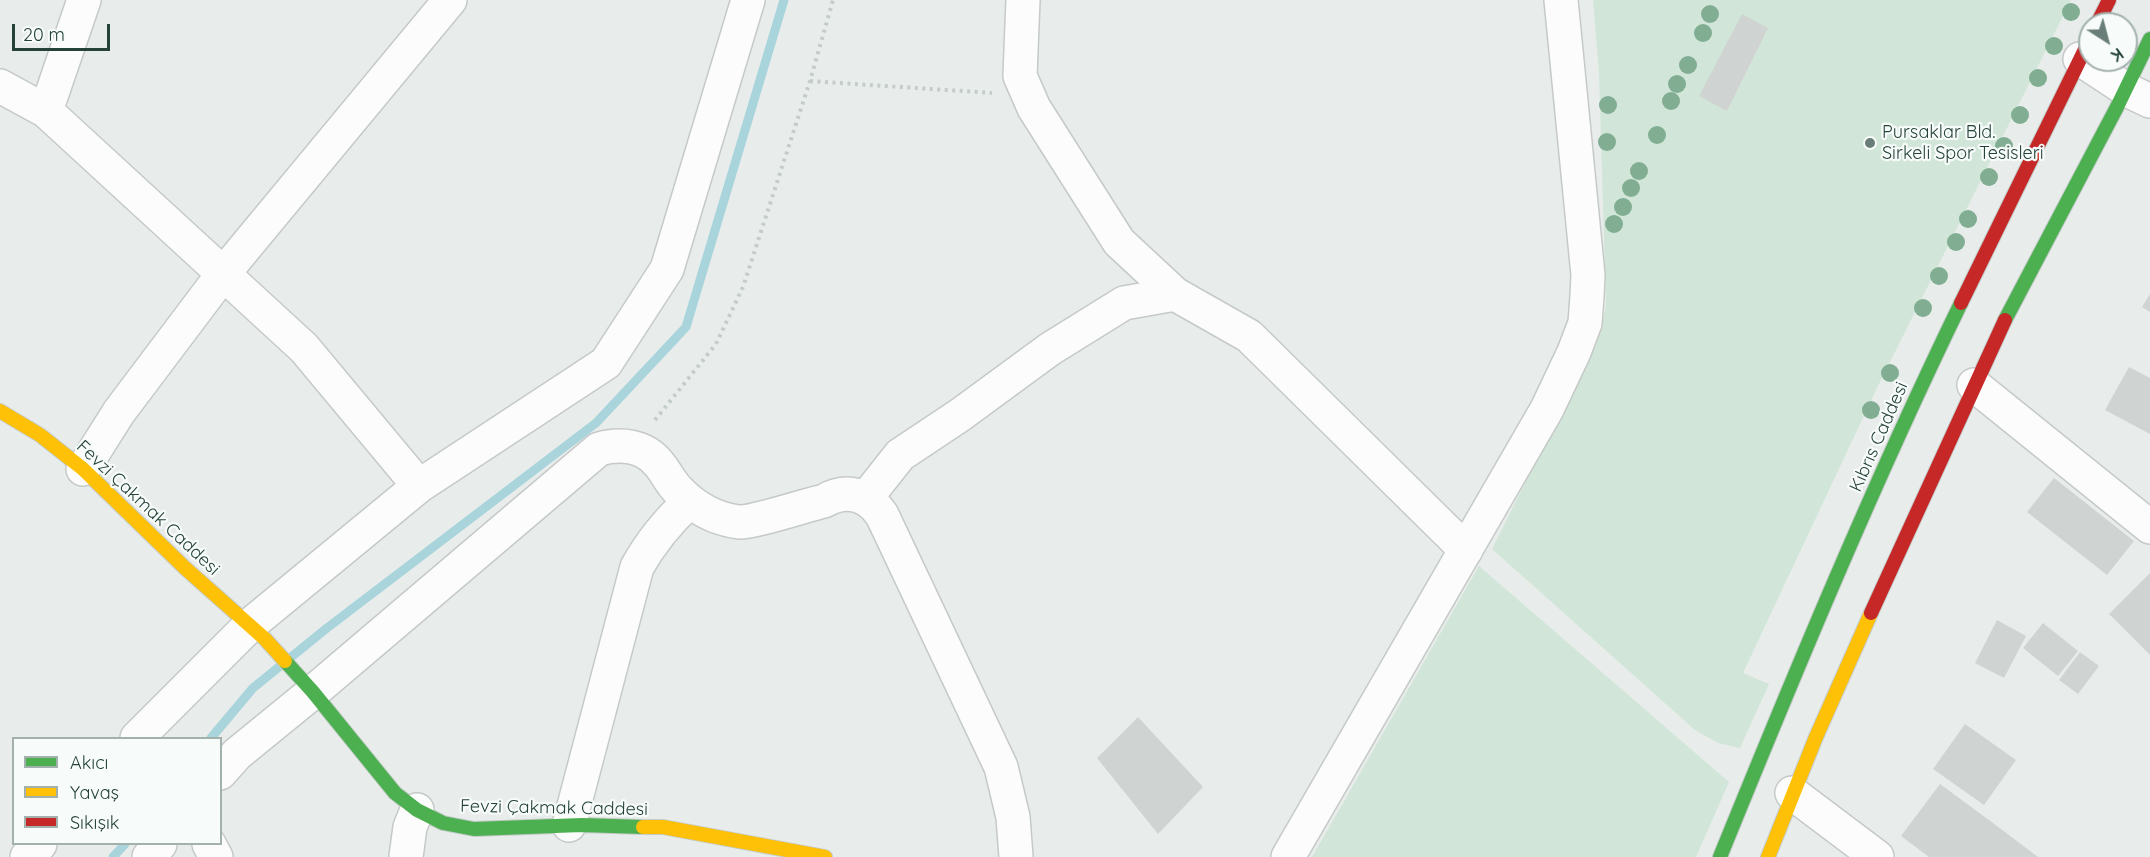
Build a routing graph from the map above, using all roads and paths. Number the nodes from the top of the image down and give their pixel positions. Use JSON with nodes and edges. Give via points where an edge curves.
{"nodes":[{"id":1,"x":84,"y":0,"type":"edge"},
{"id":2,"x":450,"y":0,"type":"edge"},
{"id":3,"x":748,"y":0,"type":"edge"},
{"id":4,"x":833,"y":0,"type":"edge"},
{"id":5,"x":1023,"y":0,"type":"edge"},
{"id":6,"x":1561,"y":0,"type":"edge"},
{"id":7,"x":2150,"y":39,"type":"edge"},
{"id":8,"x":2078,"y":63,"type":"edge"},
{"id":9,"x":2112,"y":72,"type":"edge"},
{"id":10,"x":810,"y":81,"type":"junction"},
{"id":11,"x":0,"y":86,"type":"edge"},
{"id":12,"x":2138,"y":95,"type":"edge"},
{"id":13,"x":1028,"y":96,"type":"junction"},
{"id":14,"x":46,"y":111,"type":"junction"},
{"id":15,"x":223,"y":274,"type":"junction"},
{"id":16,"x":1175,"y":294,"type":"junction"},
{"id":17,"x":1974,"y":385,"type":"junction"},
{"id":18,"x":0,"y":411,"type":"edge"},
{"id":19,"x":634,"y":447,"type":"junction"},
{"id":20,"x":83,"y":469,"type":"junction"},
{"id":21,"x":419,"y":486,"type":"junction"},
{"id":22,"x":866,"y":498,"type":"junction"},
{"id":23,"x":690,"y":501,"type":"junction"},
{"id":24,"x":2150,"y":527,"type":"edge"},
{"id":25,"x":1466,"y":550,"type":"junction"},
{"id":26,"x":257,"y":632,"type":"junction"},
{"id":27,"x":309,"y":687,"type":"junction"},
{"id":28,"x":138,"y":737,"type":"edge"},
{"id":29,"x":222,"y":771,"type":"edge"},
{"id":30,"x":1792,"y":793,"type":"junction"},
{"id":31,"x":417,"y":810,"type":"junction"},
{"id":32,"x":569,"y":825,"type":"junction"},
{"id":33,"x":38,"y":845,"type":"edge"},
{"id":34,"x":158,"y":845,"type":"edge"},
{"id":35,"x":27,"y":857,"type":"edge"},
{"id":36,"x":149,"y":857,"type":"edge"},
{"id":37,"x":406,"y":857,"type":"edge"},
{"id":38,"x":825,"y":857,"type":"edge"},
{"id":39,"x":1016,"y":857,"type":"edge"},
{"id":40,"x":1288,"y":857,"type":"edge"},
{"id":41,"x":1720,"y":857,"type":"edge"},
{"id":42,"x":1768,"y":857,"type":"edge"},
{"id":43,"x":1877,"y":857,"type":"edge"}],
"edges":[{"from":1,"to":14,"type":"street"},
{"from":2,"to":15,"type":"street"},
{"from":3,"to":21,"type":"street","via":[[667,269],[606,363]]},
{"from":4,"to":10,"type":"path"},
{"from":5,"to":13,"type":"street","via":[[1020,76]]},
{"from":6,"to":25,"type":"street","via":[[1588,275],[1585,323],[1547,409]]},
{"from":7,"to":12,"type":"main road"},
{"from":8,"to":41,"type":"main road","name":"Kıbrıs Caddesi","via":[[1934,359],[1856,531]]},
{"from":9,"to":12,"type":"street"},
{"from":10,"to":13,"type":"path"},
{"from":10,"to":19,"type":"path","via":[[743,287],[716,344]]},
{"from":11,"to":14,"type":"street"},
{"from":12,"to":17,"type":"main road","via":[[2012,307]]},
{"from":13,"to":16,"type":"street","via":[[1119,242]]},
{"from":14,"to":15,"type":"street"},
{"from":15,"to":20,"type":"street","via":[[118,412]]},
{"from":15,"to":21,"type":"street","via":[[304,348]]},
{"from":16,"to":22,"type":"street","via":[[1124,303],[1050,349],[900,455]]},
{"from":16,"to":25,"type":"street","via":[[1249,336]]},
{"from":17,"to":24,"type":"street"},
{"from":17,"to":30,"type":"main road"},
{"from":18,"to":20,"type":"main road","name":"Fevzi Çakmak Caddesi","via":[[40,435]]},
{"from":19,"to":23,"type":"street","via":[[658,462]]},
{"from":19,"to":27,"type":"street","via":[[599,449]]},
{"from":20,"to":26,"type":"main road","name":"Fevzi Çakmak Caddesi"},
{"from":21,"to":26,"type":"street"},
{"from":22,"to":23,"type":"street","via":[[844,493],[741,522],[706,512]]},
{"from":22,"to":39,"type":"street","via":[[882,515],[992,744],[1008,792]]},
{"from":23,"to":32,"type":"street","via":[[662,529],[637,567]]},
{"from":25,"to":40,"type":"street"},
{"from":26,"to":27,"type":"main road","name":"Fevzi Çakmak Caddesi"},
{"from":26,"to":28,"type":"street"},
{"from":27,"to":29,"type":"street"},
{"from":27,"to":31,"type":"main road","name":"Fevzi Çakmak Caddesi","via":[[395,793]]},
{"from":30,"to":42,"type":"main road"},
{"from":30,"to":43,"type":"street"},
{"from":31,"to":32,"type":"main road","name":"Fevzi Çakmak Caddesi","via":[[443,823],[474,829]]},
{"from":31,"to":37,"type":"street"},
{"from":32,"to":38,"type":"main road","name":"Fevzi Çakmak Caddesi","via":[[663,827]]},
{"from":33,"to":35,"type":"street"},
{"from":34,"to":36,"type":"street"}]}
